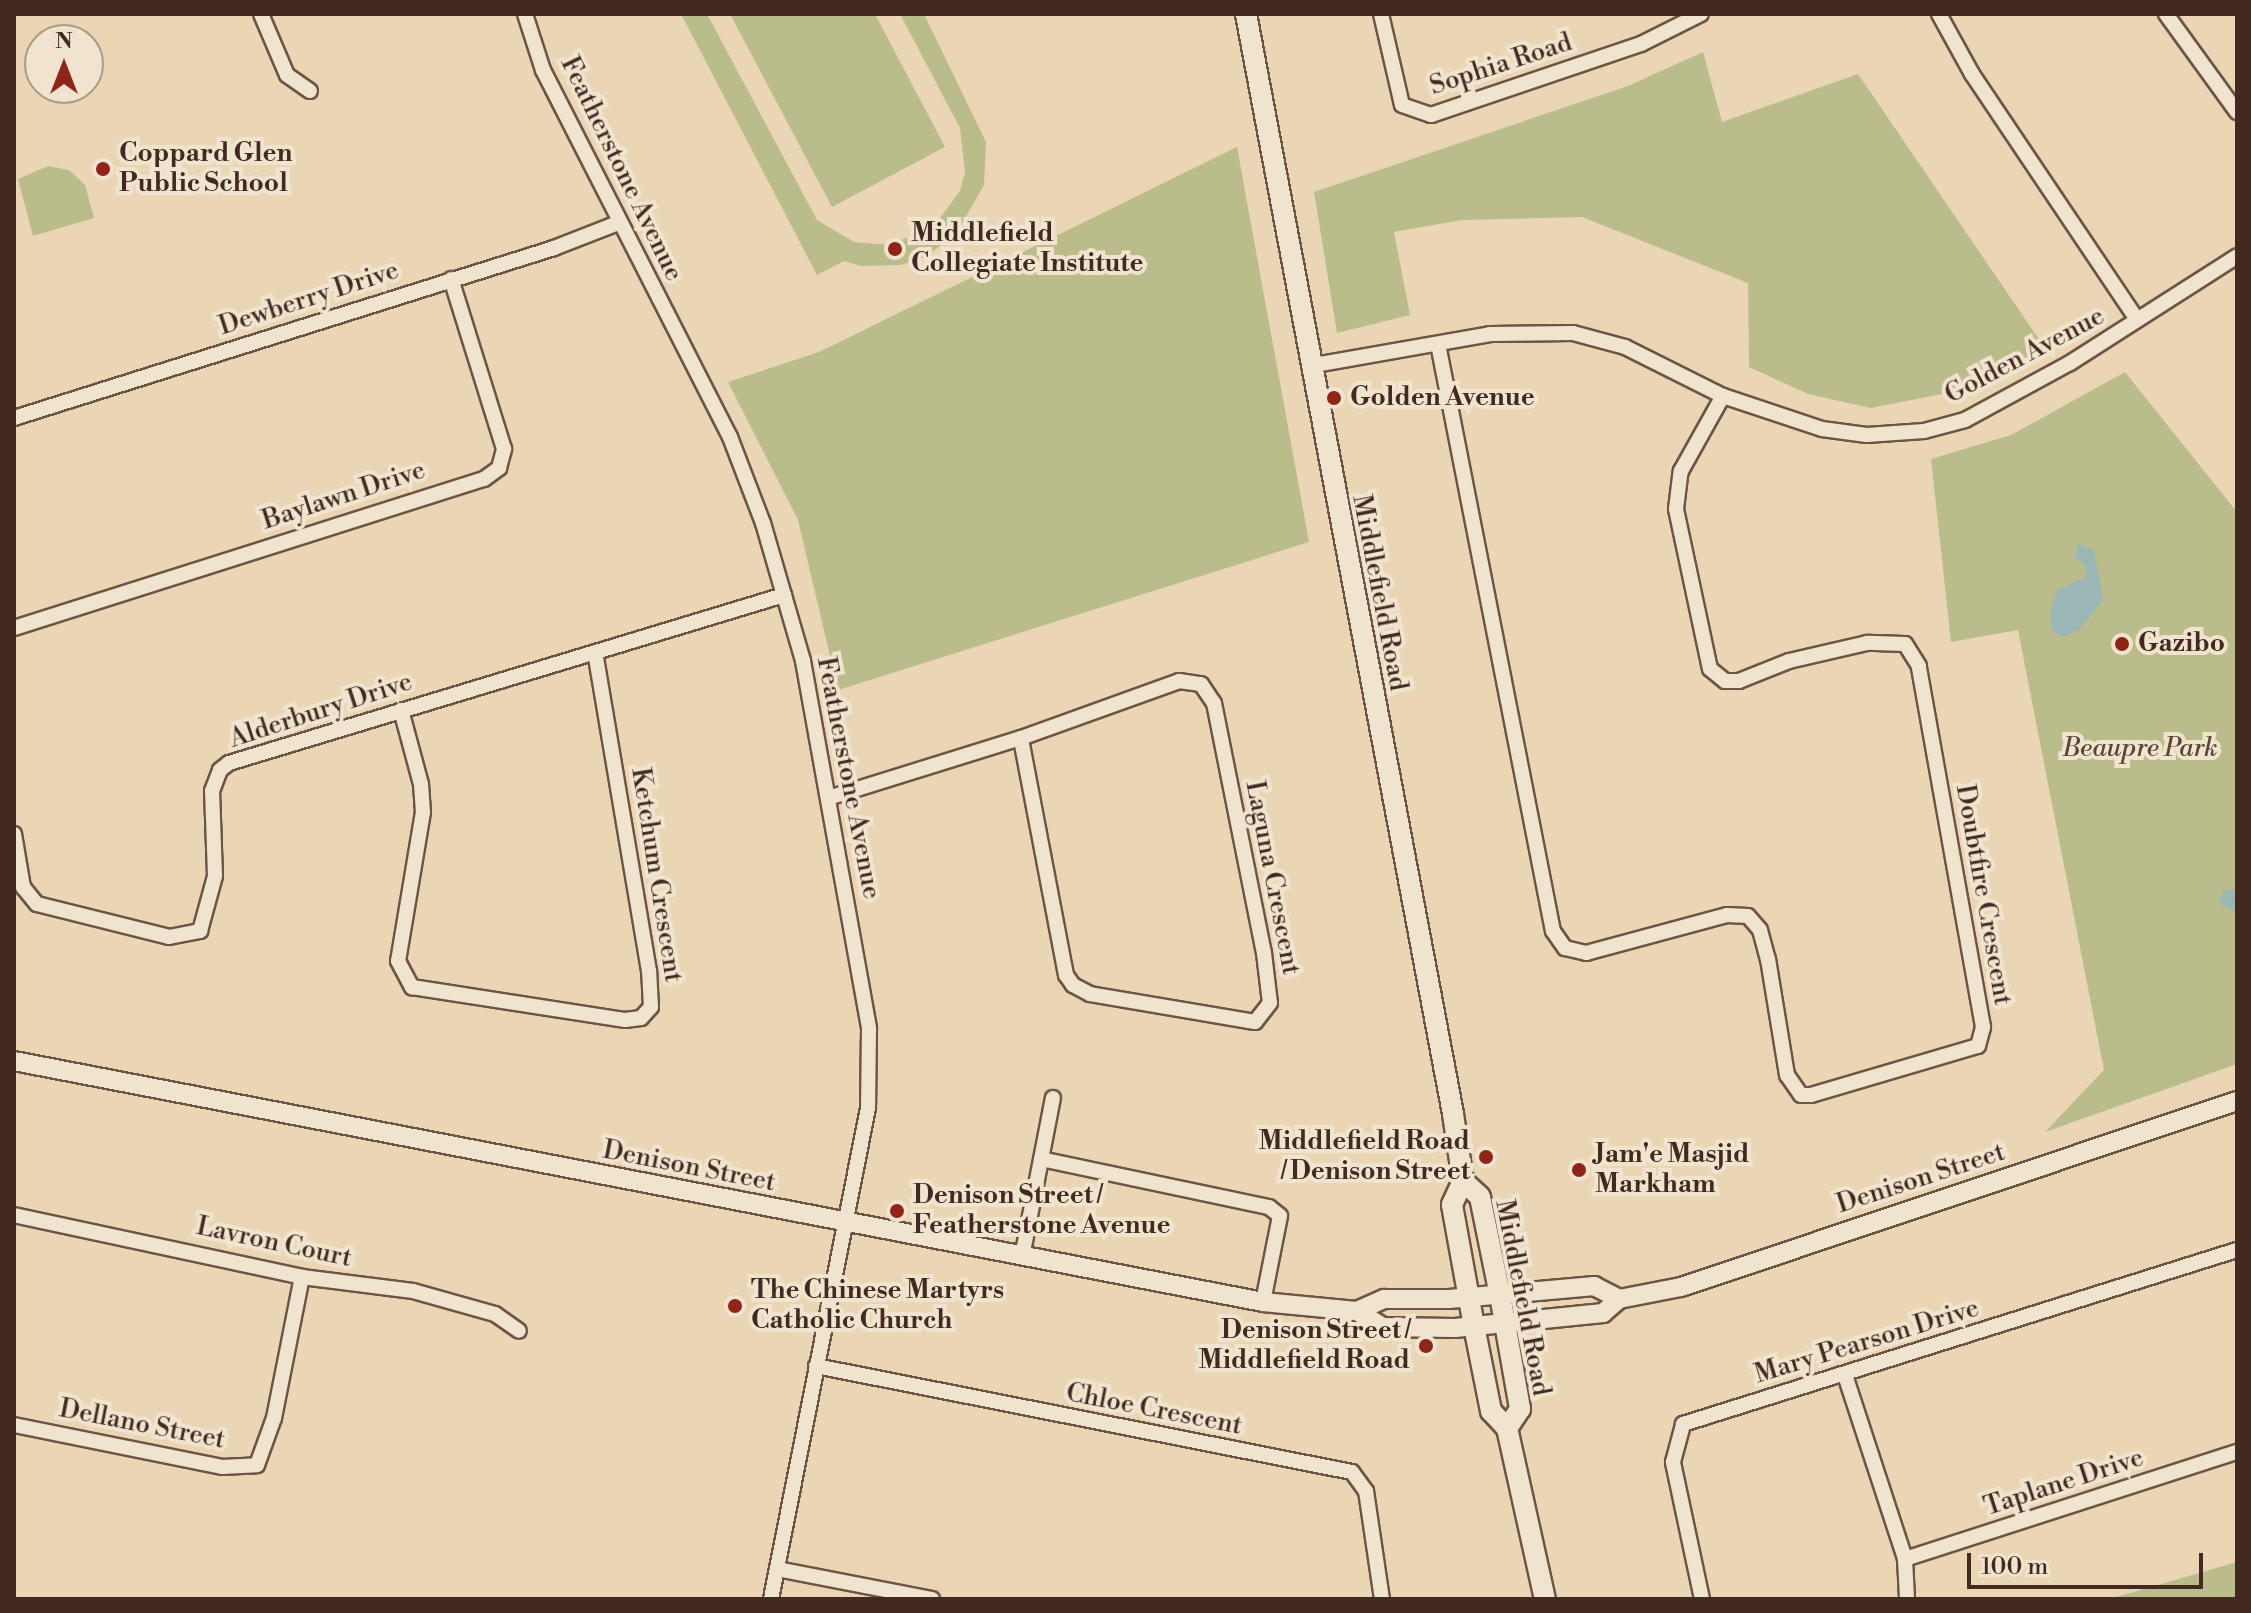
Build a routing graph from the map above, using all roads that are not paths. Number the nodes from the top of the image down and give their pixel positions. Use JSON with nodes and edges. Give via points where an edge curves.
{"nodes":[{"id":1,"x":261,"y":14,"type":"edge"},
{"id":2,"x":525,"y":14,"type":"edge"},
{"id":3,"x":1246,"y":14,"type":"edge"},
{"id":4,"x":1381,"y":14,"type":"edge"},
{"id":5,"x":1701,"y":14,"type":"edge"},
{"id":6,"x":1939,"y":14,"type":"edge"},
{"id":7,"x":2166,"y":14,"type":"edge"},
{"id":8,"x":310,"y":91,"type":"dead end"},
{"id":9,"x":2237,"y":112,"type":"edge"},
{"id":10,"x":618,"y":223,"type":"junction"},
{"id":11,"x":2237,"y":256,"type":"edge"},
{"id":12,"x":451,"y":279,"type":"junction"},
{"id":13,"x":2137,"y":320,"type":"junction"},
{"id":14,"x":1438,"y":344,"type":"junction"},
{"id":15,"x":1309,"y":366,"type":"junction"},
{"id":16,"x":1723,"y":396,"type":"junction"},
{"id":17,"x":14,"y":418,"type":"edge"},
{"id":18,"x":784,"y":595,"type":"junction"},
{"id":19,"x":14,"y":628,"type":"edge"},
{"id":20,"x":595,"y":653,"type":"junction"},
{"id":21,"x":401,"y":710,"type":"junction"},
{"id":22,"x":1021,"y":738,"type":"junction"},
{"id":23,"x":828,"y":798,"type":"junction"},
{"id":24,"x":14,"y":834,"type":"edge"},
{"id":25,"x":14,"y":1061,"type":"edge"},
{"id":26,"x":1053,"y":1098,"type":"dead end"},
{"id":27,"x":2237,"y":1101,"type":"edge"},
{"id":28,"x":1041,"y":1159,"type":"junction"},
{"id":29,"x":1463,"y":1181,"type":"junction"},
{"id":30,"x":14,"y":1215,"type":"edge"},
{"id":31,"x":847,"y":1223,"type":"junction"},
{"id":32,"x":2237,"y":1250,"type":"edge"},
{"id":33,"x":1022,"y":1257,"type":"junction"},
{"id":34,"x":302,"y":1277,"type":"junction"},
{"id":35,"x":1500,"y":1295,"type":"junction"},
{"id":36,"x":1469,"y":1298,"type":"junction"},
{"id":37,"x":1619,"y":1299,"type":"junction"},
{"id":38,"x":1263,"y":1302,"type":"junction"},
{"id":39,"x":1357,"y":1311,"type":"junction"},
{"id":40,"x":1504,"y":1323,"type":"junction"},
{"id":41,"x":1474,"y":1326,"type":"junction"},
{"id":42,"x":519,"y":1331,"type":"dead end"},
{"id":43,"x":816,"y":1366,"type":"junction"},
{"id":44,"x":1845,"y":1375,"type":"junction"},
{"id":45,"x":14,"y":1425,"type":"edge"},
{"id":46,"x":1507,"y":1428,"type":"junction"},
{"id":47,"x":2237,"y":1452,"type":"edge"},
{"id":48,"x":1905,"y":1559,"type":"junction"},
{"id":49,"x":777,"y":1569,"type":"junction"},
{"id":50,"x":771,"y":1599,"type":"edge"},
{"id":51,"x":932,"y":1599,"type":"edge"},
{"id":52,"x":1382,"y":1599,"type":"edge"},
{"id":53,"x":1545,"y":1599,"type":"edge"},
{"id":54,"x":1702,"y":1599,"type":"edge"},
{"id":55,"x":1907,"y":1599,"type":"edge"}],
"edges":[{"from":1,"to":8,"type":"street","via":[[287,75]]},
{"from":2,"to":10,"type":"street","name":"Featherstone Avenue","via":[[543,70]]},
{"from":3,"to":15,"type":"main road","name":"Middlefield Road"},
{"from":4,"to":5,"type":"street","name":"Sophia Road","via":[[1402,105],[1431,115],[1641,44]]},
{"from":6,"to":13,"type":"street","via":[[1972,74]]},
{"from":7,"to":9,"type":"street"},
{"from":10,"to":12,"type":"street","name":"Dewberry Drive"},
{"from":10,"to":18,"type":"street","name":"Featherstone Avenue","via":[[730,437]]},
{"from":11,"to":13,"type":"street","name":"Golden Avenue"},
{"from":12,"to":17,"type":"street","name":"Dewberry Drive"},
{"from":12,"to":19,"type":"street","name":"Baylawn Drive","via":[[504,449],[499,468],[484,479]]},
{"from":13,"to":16,"type":"street","name":"Golden Avenue","via":[[1985,410],[1924,431],[1867,435],[1822,429]]},
{"from":14,"to":15,"type":"street","name":"Golden Avenue"},
{"from":14,"to":16,"type":"street","name":"Golden Avenue","via":[[1490,334],[1573,333],[1625,347]]},
{"from":14,"to":16,"type":"street","name":"Doubtfire Crescent","via":[[1553,931],[1565,948],[1586,953],[1727,915],[1748,916],[1760,930],[1768,959],[1787,1075],[1801,1095],[1811,1095],[1978,1046],[1983,1027],[1919,666],[1905,644],[1867,643],[1789,661],[1739,681],[1725,681],[1710,669],[1676,509],[1681,471]]},
{"from":15,"to":29,"type":"main road","name":"Middlefield Road"},
{"from":18,"to":20,"type":"street","name":"Alderbury Drive"},
{"from":18,"to":23,"type":"street","name":"Featherstone Avenue","via":[[803,661]]},
{"from":20,"to":21,"type":"street","name":"Alderbury Drive"},
{"from":20,"to":21,"type":"street","name":"Ketchum Crescent","via":[[649,971],[651,1007],[641,1018],[625,1020],[412,987],[398,961],[423,812]]},
{"from":21,"to":24,"type":"street","name":"Alderbury Drive","via":[[220,770],[212,791],[215,876],[200,931],[169,937],[37,904],[23,887]]},
{"from":22,"to":22,"type":"street","name":"Laguna Crescent","via":[[1066,975],[1073,985],[1090,994],[1255,1022],[1270,1003],[1269,986],[1219,722],[1208,689],[1179,681]]},
{"from":22,"to":23,"type":"street","name":"Laguna Crescent"},
{"from":23,"to":31,"type":"street","name":"Featherstone Avenue","via":[[872,1073]]},
{"from":25,"to":31,"type":"street","name":"Denison Street"},
{"from":26,"to":28,"type":"street"},
{"from":27,"to":37,"type":"street","name":"Denison Street","via":[[1681,1287]]},
{"from":28,"to":33,"type":"street"},
{"from":28,"to":38,"type":"street","via":[[1269,1207],[1280,1216]]},
{"from":29,"to":35,"type":"main road","name":"Middlefield Road","via":[[1480,1197]]},
{"from":29,"to":36,"type":"main road","name":"Middlefield Road","via":[[1452,1205]]},
{"from":30,"to":34,"type":"street","name":"Lavron Court"},
{"from":31,"to":33,"type":"street","name":"Denison Street"},
{"from":31,"to":43,"type":"street","name":"Featherstone Avenue"},
{"from":32,"to":44,"type":"street","name":"Mary Pearson Drive"},
{"from":33,"to":38,"type":"street","name":"Denison Street"},
{"from":34,"to":42,"type":"street","name":"Lavron Court","via":[[413,1291],[495,1314]]},
{"from":34,"to":45,"type":"street","name":"Dellano Street","via":[[274,1418],[257,1465],[222,1467]]},
{"from":35,"to":36,"type":"street","name":"Denison Street"},
{"from":35,"to":37,"type":"street","name":"Denison Street","via":[[1594,1286]]},
{"from":35,"to":40,"type":"main road","name":"Middlefield Road"},
{"from":36,"to":39,"type":"street","name":"Denison Street","via":[[1384,1299]]},
{"from":36,"to":41,"type":"main road","name":"Middlefield Road"},
{"from":37,"to":40,"type":"street","name":"Denison Street","via":[[1603,1313]]},
{"from":38,"to":39,"type":"street","name":"Denison Street"},
{"from":39,"to":41,"type":"street","name":"Denison Street","via":[[1383,1327]]},
{"from":40,"to":41,"type":"street","name":"Denison Street"},
{"from":40,"to":46,"type":"main road","name":"Middlefield Road","via":[[1520,1409]]},
{"from":41,"to":46,"type":"main road","name":"Middlefield Road","via":[[1491,1411]]},
{"from":43,"to":49,"type":"street","name":"Featherstone Avenue"},
{"from":43,"to":52,"type":"street","name":"Chloe Crescent","via":[[1352,1472],[1366,1491]]},
{"from":44,"to":48,"type":"street"},
{"from":44,"to":54,"type":"street","name":"Mary Pearson Drive","via":[[1683,1424],[1673,1462]]},
{"from":46,"to":53,"type":"main road","name":"Middlefield Road"},
{"from":47,"to":48,"type":"street","name":"Taplane Drive"},
{"from":48,"to":55,"type":"street"},
{"from":49,"to":50,"type":"street","name":"Featherstone Avenue"},
{"from":49,"to":51,"type":"street"}]}
